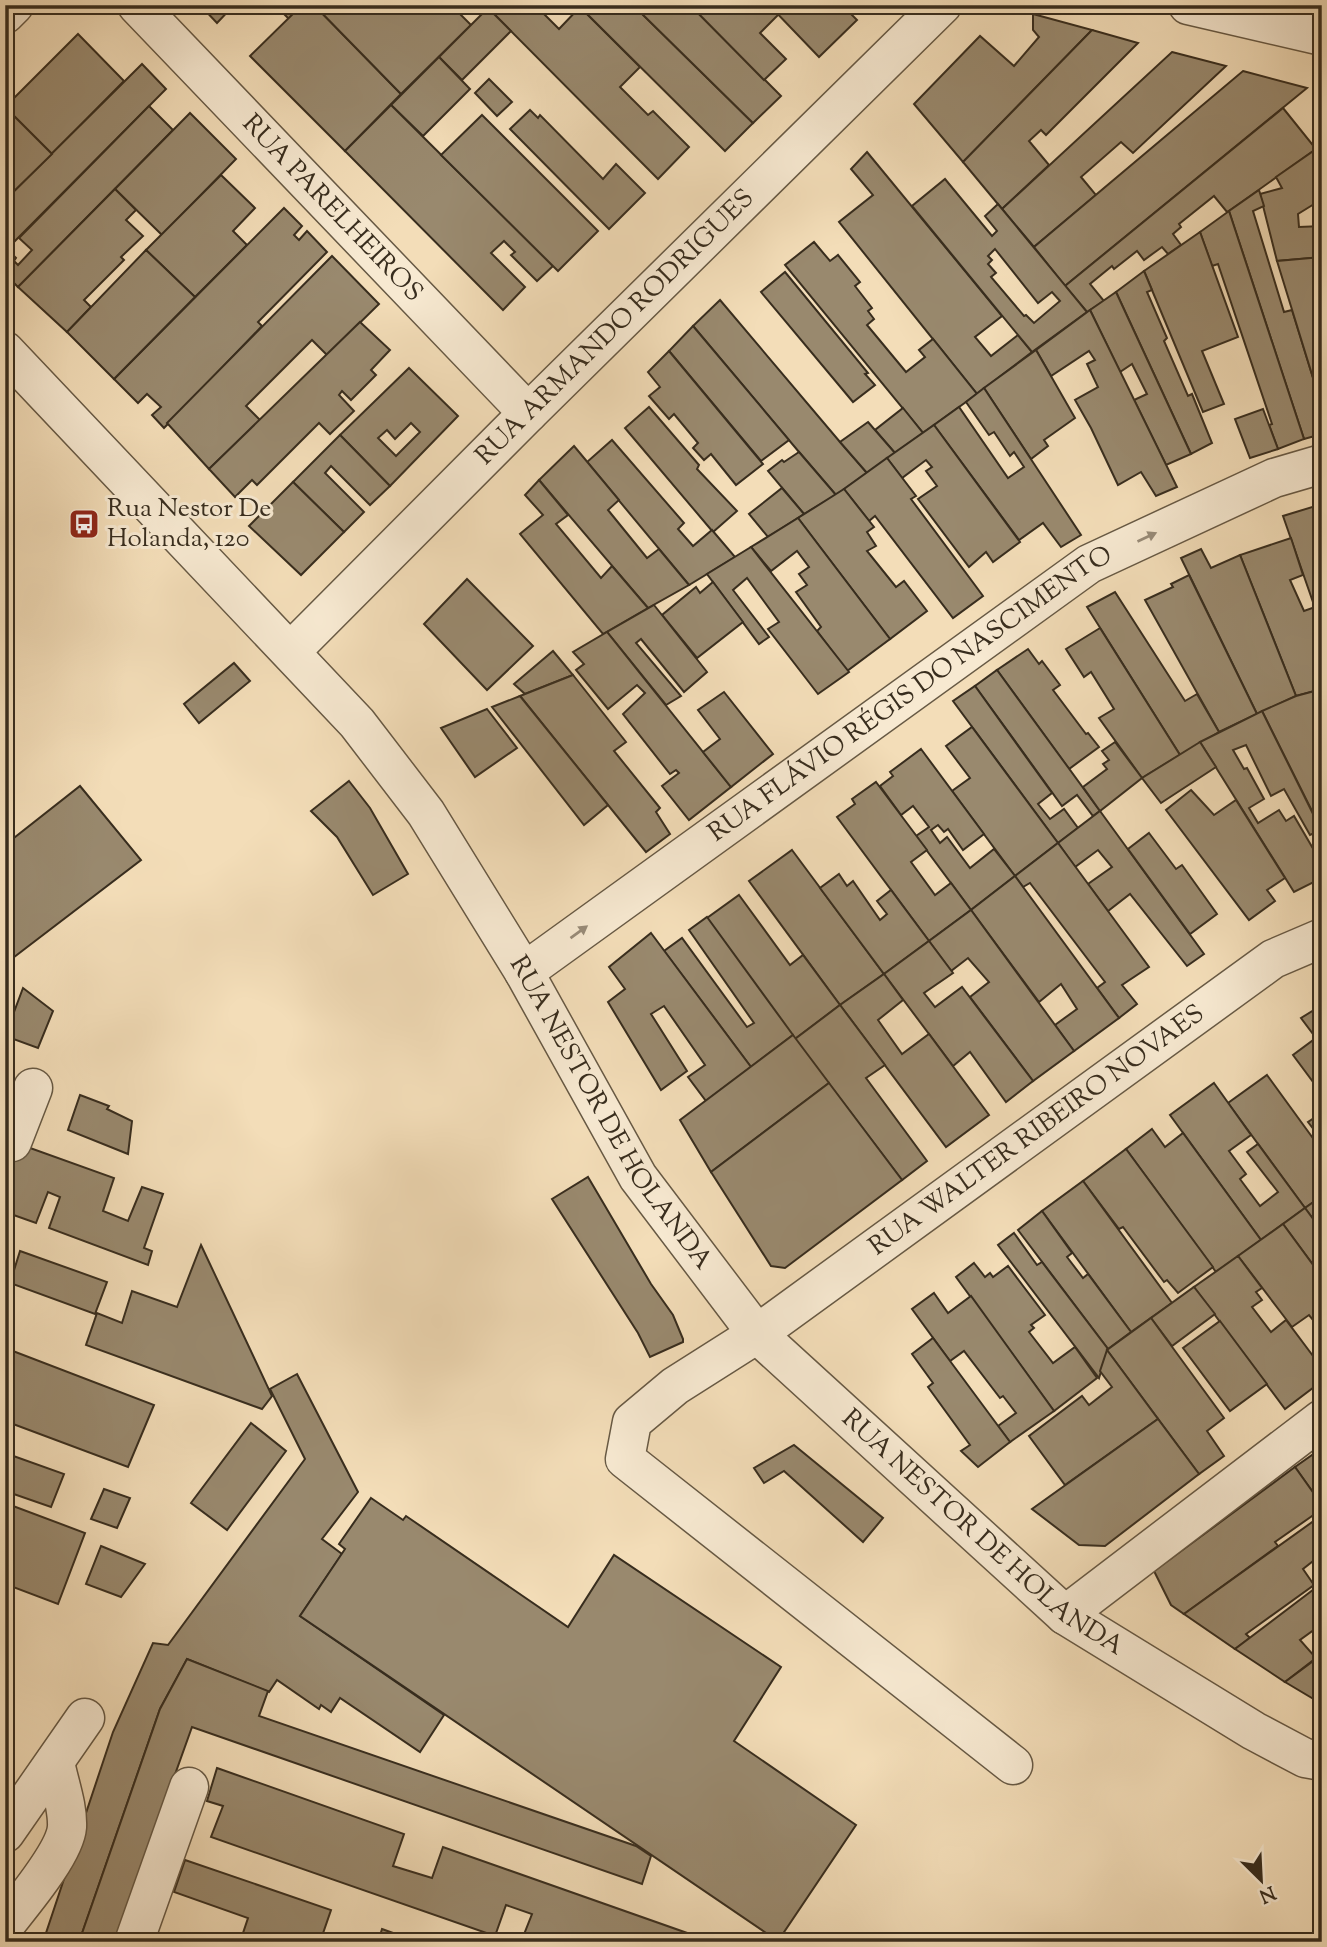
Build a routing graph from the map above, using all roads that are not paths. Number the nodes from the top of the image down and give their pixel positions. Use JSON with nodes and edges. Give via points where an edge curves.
{"nodes":[{"id":1,"x":14,"y":5,"type":"edge"},
{"id":2,"x":137,"y":5,"type":"edge"},
{"id":3,"x":942,"y":5,"type":"edge"},
{"id":4,"x":1188,"y":5,"type":"edge"},
{"id":5,"x":5,"y":14,"type":"edge"},
{"id":6,"x":1322,"y":36,"type":"edge"},
{"id":7,"x":5,"y":351,"type":"edge"},
{"id":8,"x":527,"y":413,"type":"junction"},
{"id":9,"x":1322,"y":464,"type":"edge"},
{"id":10,"x":291,"y":651,"type":"junction"},
{"id":11,"x":1322,"y":938,"type":"edge"},
{"id":12,"x":524,"y":972,"type":"junction"},
{"id":13,"x":33,"y":1088,"type":"dead end"},
{"id":14,"x":12,"y":1142,"type":"dead end"},
{"id":15,"x":757,"y":1334,"type":"junction"},
{"id":16,"x":1322,"y":1419,"type":"edge"},
{"id":17,"x":1065,"y":1615,"type":"junction"},
{"id":18,"x":85,"y":1718,"type":"dead end"},
{"id":19,"x":1322,"y":1761,"type":"edge"},
{"id":20,"x":55,"y":1762,"type":"junction"},
{"id":21,"x":1013,"y":1765,"type":"dead end"},
{"id":22,"x":189,"y":1787,"type":"dead end"},
{"id":23,"x":5,"y":1833,"type":"edge"},
{"id":24,"x":5,"y":1925,"type":"edge"},
{"id":25,"x":134,"y":1942,"type":"edge"}],
"edges":[{"from":1,"to":5,"type":"street"},
{"from":2,"to":8,"type":"street","name":"RUA PARELHEIROS"},
{"from":3,"to":8,"type":"street","name":"RUA ARMANDO RODRIGUES"},
{"from":4,"to":6,"type":"street"},
{"from":7,"to":10,"type":"street","name":"RUA NESTOR DE HOLANDA"},
{"from":8,"to":10,"type":"street","name":"RUA ARMANDO RODRIGUES"},
{"from":12,"to":9,"type":"street","name":"RUA FLÁVIO RÉGIS DO NASCIMENTO","one_way":true,"via":[[1089,564],[1274,478]]},
{"from":10,"to":12,"type":"street","name":"RUA NESTOR DE HOLANDA","via":[[357,723],[426,813]]},
{"from":11,"to":15,"type":"street","name":"RUA WALTER RIBEIRO NOVAES","via":[[1273,959]]},
{"from":12,"to":15,"type":"street","name":"RUA NESTOR DE HOLANDA","via":[[638,1177]]},
{"from":13,"to":14,"type":"street"},
{"from":15,"to":17,"type":"street","name":"RUA NESTOR DE HOLANDA"},
{"from":15,"to":21,"type":"street","name":"RUA WALTER RIBEIRO NOVAES","via":[[675,1386],[632,1422],[625,1459]]},
{"from":16,"to":17,"type":"street"},
{"from":17,"to":19,"type":"street","name":"RUA NESTOR DE HOLANDA","via":[[1254,1731],[1305,1758]]},
{"from":18,"to":20,"type":"street"},
{"from":20,"to":23,"type":"street"},
{"from":20,"to":24,"type":"street","via":[[67,1816],[65,1838]]},
{"from":22,"to":25,"type":"street"}]}
